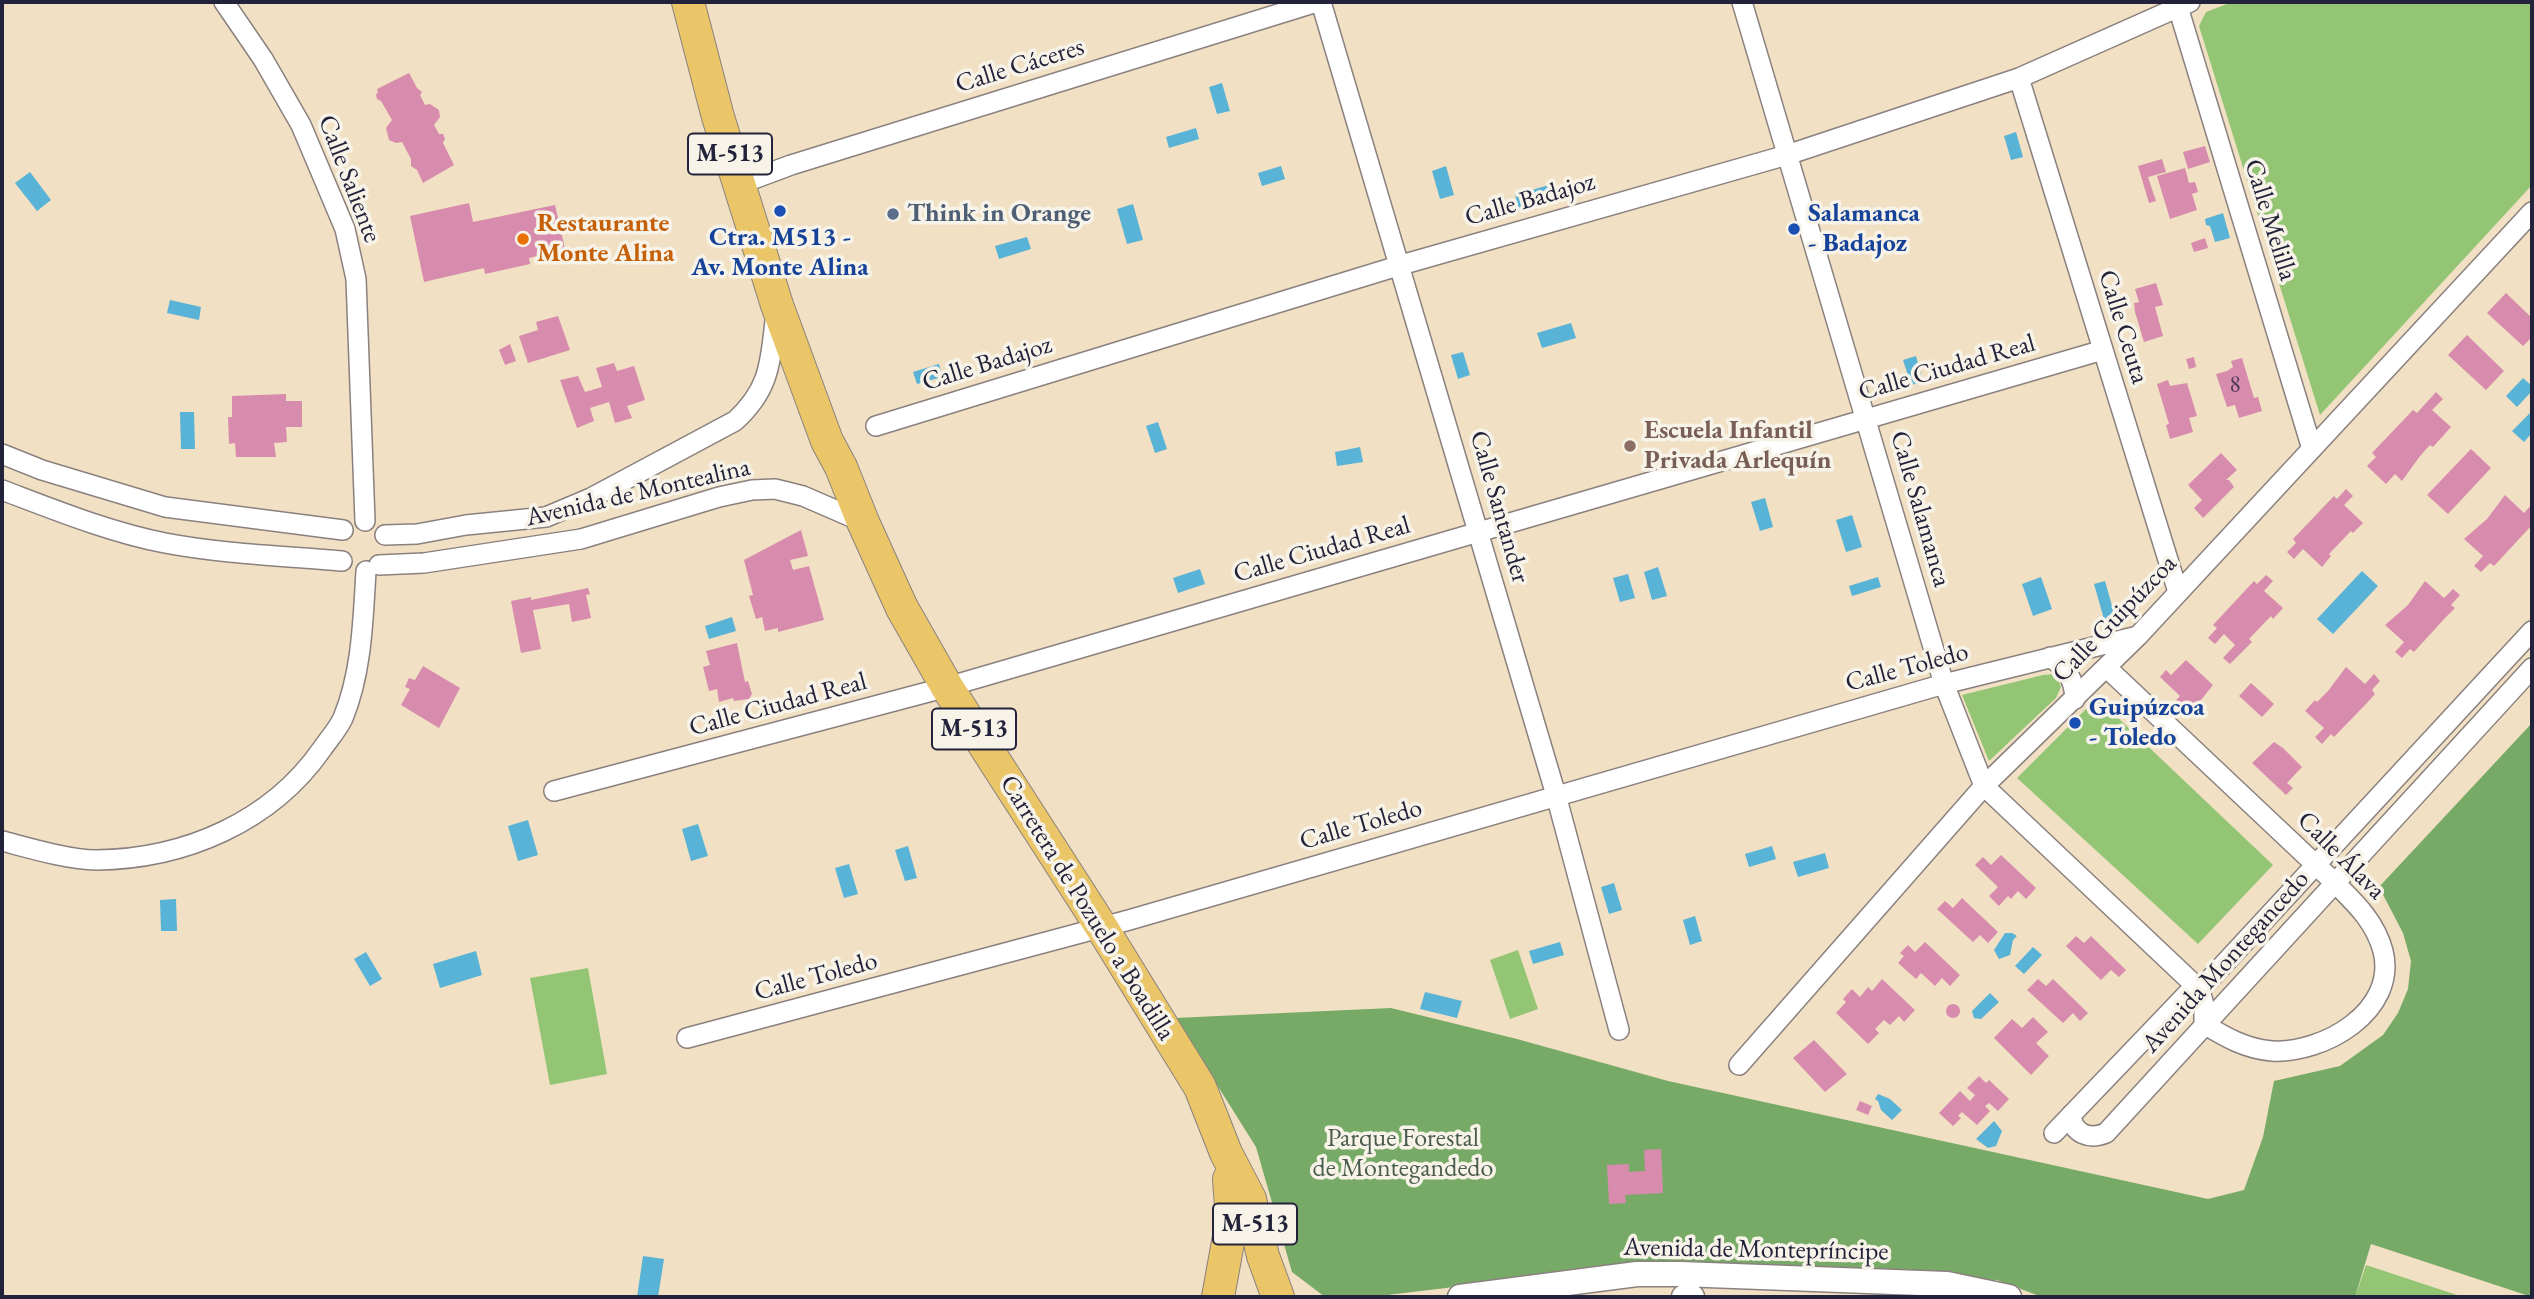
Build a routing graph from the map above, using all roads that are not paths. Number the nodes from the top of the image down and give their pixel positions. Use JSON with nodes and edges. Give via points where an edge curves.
{"nodes":[{"id":1,"x":224,"y":2,"type":"edge"},
{"id":2,"x":688,"y":2,"type":"edge"},
{"id":3,"x":1319,"y":2,"type":"edge"},
{"id":4,"x":1742,"y":2,"type":"edge"},
{"id":5,"x":2184,"y":4,"type":"edge"},
{"id":6,"x":2020,"y":78,"type":"junction"},
{"id":7,"x":1787,"y":155,"type":"junction"},
{"id":8,"x":740,"y":184,"type":"junction"},
{"id":9,"x":2532,"y":212,"type":"edge"},
{"id":10,"x":1401,"y":265,"type":"junction"},
{"id":11,"x":777,"y":305,"type":"junction"},
{"id":12,"x":2103,"y":350,"type":"junction"},
{"id":13,"x":1867,"y":418,"type":"junction"},
{"id":14,"x":876,"y":426,"type":"dead end"},
{"id":15,"x":2312,"y":449,"type":"junction"},
{"id":16,"x":2,"y":454,"type":"edge"},
{"id":17,"x":2,"y":490,"type":"edge"},
{"id":18,"x":365,"y":521,"type":"junction"},
{"id":19,"x":863,"y":522,"type":"junction"},
{"id":20,"x":344,"y":530,"type":"junction"},
{"id":21,"x":1479,"y":531,"type":"junction"},
{"id":22,"x":385,"y":535,"type":"junction"},
{"id":23,"x":342,"y":561,"type":"junction"},
{"id":24,"x":373,"y":568,"type":"junction"},
{"id":25,"x":2178,"y":592,"type":"junction"},
{"id":26,"x":2532,"y":631,"type":"edge"},
{"id":27,"x":2138,"y":636,"type":"junction"},
{"id":28,"x":2050,"y":657,"type":"junction"},
{"id":29,"x":2107,"y":668,"type":"junction"},
{"id":30,"x":2532,"y":668,"type":"edge"},
{"id":31,"x":1944,"y":684,"type":"junction"},
{"id":32,"x":947,"y":687,"type":"junction"},
{"id":33,"x":2075,"y":699,"type":"junction"},
{"id":34,"x":1984,"y":786,"type":"junction"},
{"id":35,"x":554,"y":791,"type":"dead end"},
{"id":36,"x":1556,"y":795,"type":"junction"},
{"id":37,"x":2,"y":841,"type":"edge"},
{"id":38,"x":2316,"y":866,"type":"junction"},
{"id":39,"x":2334,"y":882,"type":"junction"},
{"id":40,"x":1101,"y":928,"type":"junction"},
{"id":41,"x":2200,"y":990,"type":"junction"},
{"id":42,"x":2204,"y":1024,"type":"junction"},
{"id":43,"x":1619,"y":1030,"type":"dead end"},
{"id":44,"x":687,"y":1038,"type":"dead end"},
{"id":45,"x":1739,"y":1065,"type":"dead end"},
{"id":46,"x":2071,"y":1115,"type":"junction"},
{"id":47,"x":2054,"y":1133,"type":"dead end"},
{"id":48,"x":1226,"y":1153,"type":"junction"},
{"id":49,"x":1218,"y":1297,"type":"edge"},
{"id":50,"x":1278,"y":1297,"type":"edge"},
{"id":51,"x":1460,"y":1297,"type":"edge"},
{"id":52,"x":1684,"y":1297,"type":"edge"},
{"id":53,"x":1692,"y":1297,"type":"edge"},
{"id":54,"x":2009,"y":1297,"type":"edge"}],
"edges":[{"from":1,"to":18,"type":"street","name":"Calle Saliente","via":[[301,125],[345,229],[356,279]]},
{"from":2,"to":8,"type":"main road","name":"Carretera de Pozuelo a Boadilla","number":"M-513"},
{"from":3,"to":8,"type":"street","name":"Calle Cáceres"},
{"from":3,"to":10,"type":"street","name":"Calle Santander"},
{"from":4,"to":7,"type":"street","name":"Calle Salamanca"},
{"from":5,"to":6,"type":"street","name":"Calle Badajoz"},
{"from":5,"to":15,"type":"street","name":"Calle Melilla"},
{"from":6,"to":7,"type":"street","name":"Calle Badajoz"},
{"from":6,"to":12,"type":"street","name":"Calle Ceuta"},
{"from":7,"to":10,"type":"street","name":"Calle Badajoz"},
{"from":7,"to":13,"type":"street","name":"Calle Salamanca"},
{"from":8,"to":11,"type":"main road","name":"Carretera de Pozuelo a Boadilla","number":"M-513"},
{"from":9,"to":15,"type":"street","name":"Calle Guipúzcoa"},
{"from":10,"to":14,"type":"street","name":"Calle Badajoz"},
{"from":10,"to":21,"type":"street","name":"Calle Santander"},
{"from":11,"to":19,"type":"main road","name":"Carretera de Pozuelo a Boadilla","number":"M-513","via":[[827,441]]},
{"from":11,"to":22,"type":"street","name":"Avenida de Montealina","via":[[769,370],[752,405],[735,421],[546,517]]},
{"from":12,"to":13,"type":"street","name":"Calle Ciudad Real"},
{"from":12,"to":25,"type":"street","name":"Calle Ceuta"},
{"from":13,"to":21,"type":"street","name":"Calle Ciudad Real"},
{"from":13,"to":31,"type":"street","name":"Calle Salamanca"},
{"from":15,"to":25,"type":"street","name":"Calle Guipúzcoa"},
{"from":16,"to":20,"type":"street","via":[[165,507]]},
{"from":17,"to":23,"type":"street","via":[[92,524],[166,543]]},
{"from":18,"to":20,"type":"street"},
{"from":18,"to":22,"type":"street"},
{"from":19,"to":24,"type":"street","name":"Avenida de Montealina","via":[[803,496],[775,489],[752,490],[581,539]]},
{"from":19,"to":32,"type":"main road","name":"Carretera de Pozuelo a Boadilla","number":"M-513","via":[[902,608]]},
{"from":20,"to":23,"type":"street","via":[[338,551]]},
{"from":21,"to":32,"type":"street","name":"Calle Ciudad Real"},
{"from":21,"to":36,"type":"street","name":"Calle Santander"},
{"from":22,"to":24,"type":"street","via":[[386,556]]},
{"from":23,"to":24,"type":"street","via":[[349,567]]},
{"from":24,"to":37,"type":"street","via":[[357,669],[342,719],[306,771],[275,802],[233,828],[186,846],[141,856],[94,860]]},
{"from":25,"to":27,"type":"street","name":"Calle Guipúzcoa"},
{"from":26,"to":38,"type":"street","name":"Avenida Montegancedo"},
{"from":27,"to":28,"type":"street","name":"Calle Toledo"},
{"from":27,"to":29,"type":"street","name":"Calle Guipúzcoa"},
{"from":28,"to":31,"type":"street","name":"Calle Toledo"},
{"from":28,"to":33,"type":"street","via":[[2072,677]]},
{"from":29,"to":33,"type":"street","name":"Calle Guipúzcoa"},
{"from":29,"to":38,"type":"street","name":"Calle Álava"},
{"from":30,"to":39,"type":"street","name":"Avenida Montegancedo"},
{"from":31,"to":34,"type":"street","name":"Calle Salamanca"},
{"from":31,"to":36,"type":"street","name":"Calle Toledo"},
{"from":32,"to":35,"type":"street","name":"Calle Ciudad Real"},
{"from":32,"to":40,"type":"main road","name":"Carretera de Pozuelo a Boadilla","number":"M-513"},
{"from":33,"to":34,"type":"street","name":"Calle Guipúzcoa"},
{"from":34,"to":41,"type":"street"},
{"from":34,"to":45,"type":"street","name":"Calle Guipúzcoa"},
{"from":36,"to":40,"type":"street","name":"Calle Toledo"},
{"from":36,"to":43,"type":"street","name":"Calle Santander"},
{"from":38,"to":39,"type":"street","name":"Calle Álava"},
{"from":38,"to":41,"type":"street","name":"Avenida Montegancedo"},
{"from":39,"to":42,"type":"street","name":"Avenida Montegancedo"},
{"from":39,"to":42,"type":"street","name":"Calle Álava","via":[[2374,926],[2384,953],[2379,992],[2367,1009],[2338,1035],[2294,1050],[2253,1048]]},
{"from":40,"to":44,"type":"street","name":"Calle Toledo"},
{"from":40,"to":48,"type":"main road","name":"Carretera de Pozuelo a Boadilla","number":"M-513","via":[[1200,1087]]},
{"from":41,"to":42,"type":"street"},
{"from":41,"to":46,"type":"street","name":"Avenida Montegancedo","via":[[2187,994]]},
{"from":42,"to":46,"type":"street","name":"Avenida Montegancedo","via":[[2106,1133],[2081,1134]]},
{"from":46,"to":47,"type":"street","name":"Avenida Montegancedo"},
{"from":48,"to":49,"type":"main road","name":"Carretera de Pozuelo a Boadilla","number":"M-513","via":[[1232,1220]]},
{"from":48,"to":50,"type":"main road","name":"Carretera de Pozuelo a Boadilla","number":"M-513","via":[[1250,1199]]},
{"from":51,"to":54,"type":"street","name":"Avenida de Montepríncipe","via":[[1637,1274],[1681,1274],[1947,1284]]},
{"from":52,"to":53,"type":"street","name":"Avenida de Montepríncipe"}]}
